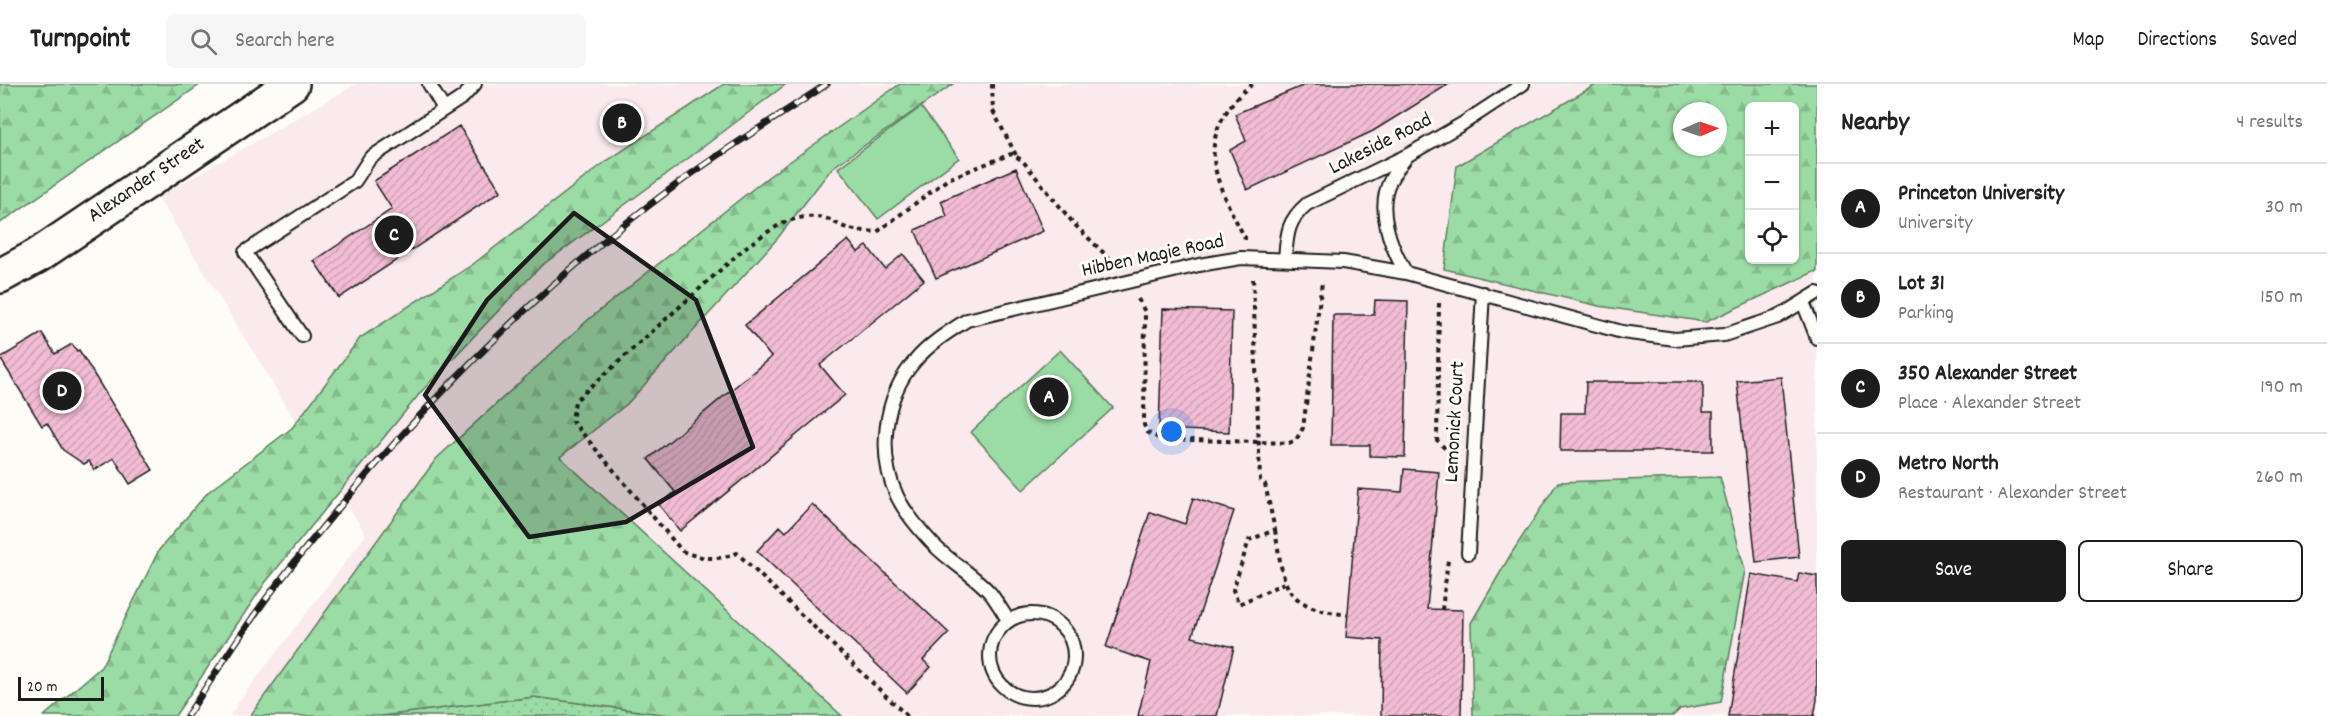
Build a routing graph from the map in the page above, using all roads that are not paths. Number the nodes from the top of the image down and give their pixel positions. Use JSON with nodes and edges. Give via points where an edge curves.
{"nodes":[{"id":1,"x":292,"y":84,"type":"edge"},
{"id":2,"x":429,"y":84,"type":"edge"},
{"id":3,"x":475,"y":84,"type":"edge"},
{"id":4,"x":1523,"y":84,"type":"edge"},
{"id":5,"x":444,"y":109,"type":"junction"},
{"id":6,"x":1408,"y":155,"type":"junction"},
{"id":7,"x":1285,"y":259,"type":"junction"},
{"id":8,"x":1406,"y":273,"type":"junction"},
{"id":9,"x":0,"y":276,"type":"edge"},
{"id":10,"x":1483,"y":293,"type":"junction"},
{"id":11,"x":1817,"y":293,"type":"edge"},
{"id":12,"x":1803,"y":302,"type":"junction"},
{"id":13,"x":302,"y":336,"type":"dead end"},
{"id":14,"x":1817,"y":338,"type":"edge"},
{"id":15,"x":1468,"y":553,"type":"dead end"},
{"id":16,"x":1008,"y":620,"type":"junction"}],
"edges":[{"from":1,"to":9,"type":"main road","name":"Alexander Street","via":[[37,256]]},
{"from":2,"to":5,"type":"lane"},
{"from":3,"to":5,"type":"lane"},
{"from":4,"to":6,"type":"lane","name":"Lakeside Road"},
{"from":5,"to":13,"type":"lane","via":[[370,158],[355,181],[245,252]]},
{"from":6,"to":7,"type":"lane","name":"Lakeside Road","via":[[1307,204],[1296,214],[1287,232]]},
{"from":6,"to":8,"type":"lane","via":[[1389,180],[1384,207],[1390,240]]},
{"from":7,"to":8,"type":"lane","name":"Hibben Magie Road","via":[[1343,262]]},
{"from":7,"to":16,"type":"lane","name":"Hibben Magie Road","via":[[1252,258],[1199,265],[967,320],[936,339],[913,363],[896,391],[886,429],[888,465],[897,495],[934,546],[990,593]]},
{"from":8,"to":10,"type":"lane","name":"Hibben Magie Road"},
{"from":10,"to":12,"type":"lane","name":"Hibben Magie Road","via":[[1622,332],[1675,339],[1724,335],[1778,317]]},
{"from":10,"to":15,"type":"lane","name":"Lemonick Court"},
{"from":11,"to":12,"type":"lane","name":"Hibben Magie Road"},
{"from":12,"to":14,"type":"lane"},
{"from":16,"to":16,"type":"lane","via":[[995,636],[989,656],[999,682],[1010,692],[1037,698],[1062,686],[1070,675],[1073,654],[1060,624],[1042,615],[1021,615]]}]}
